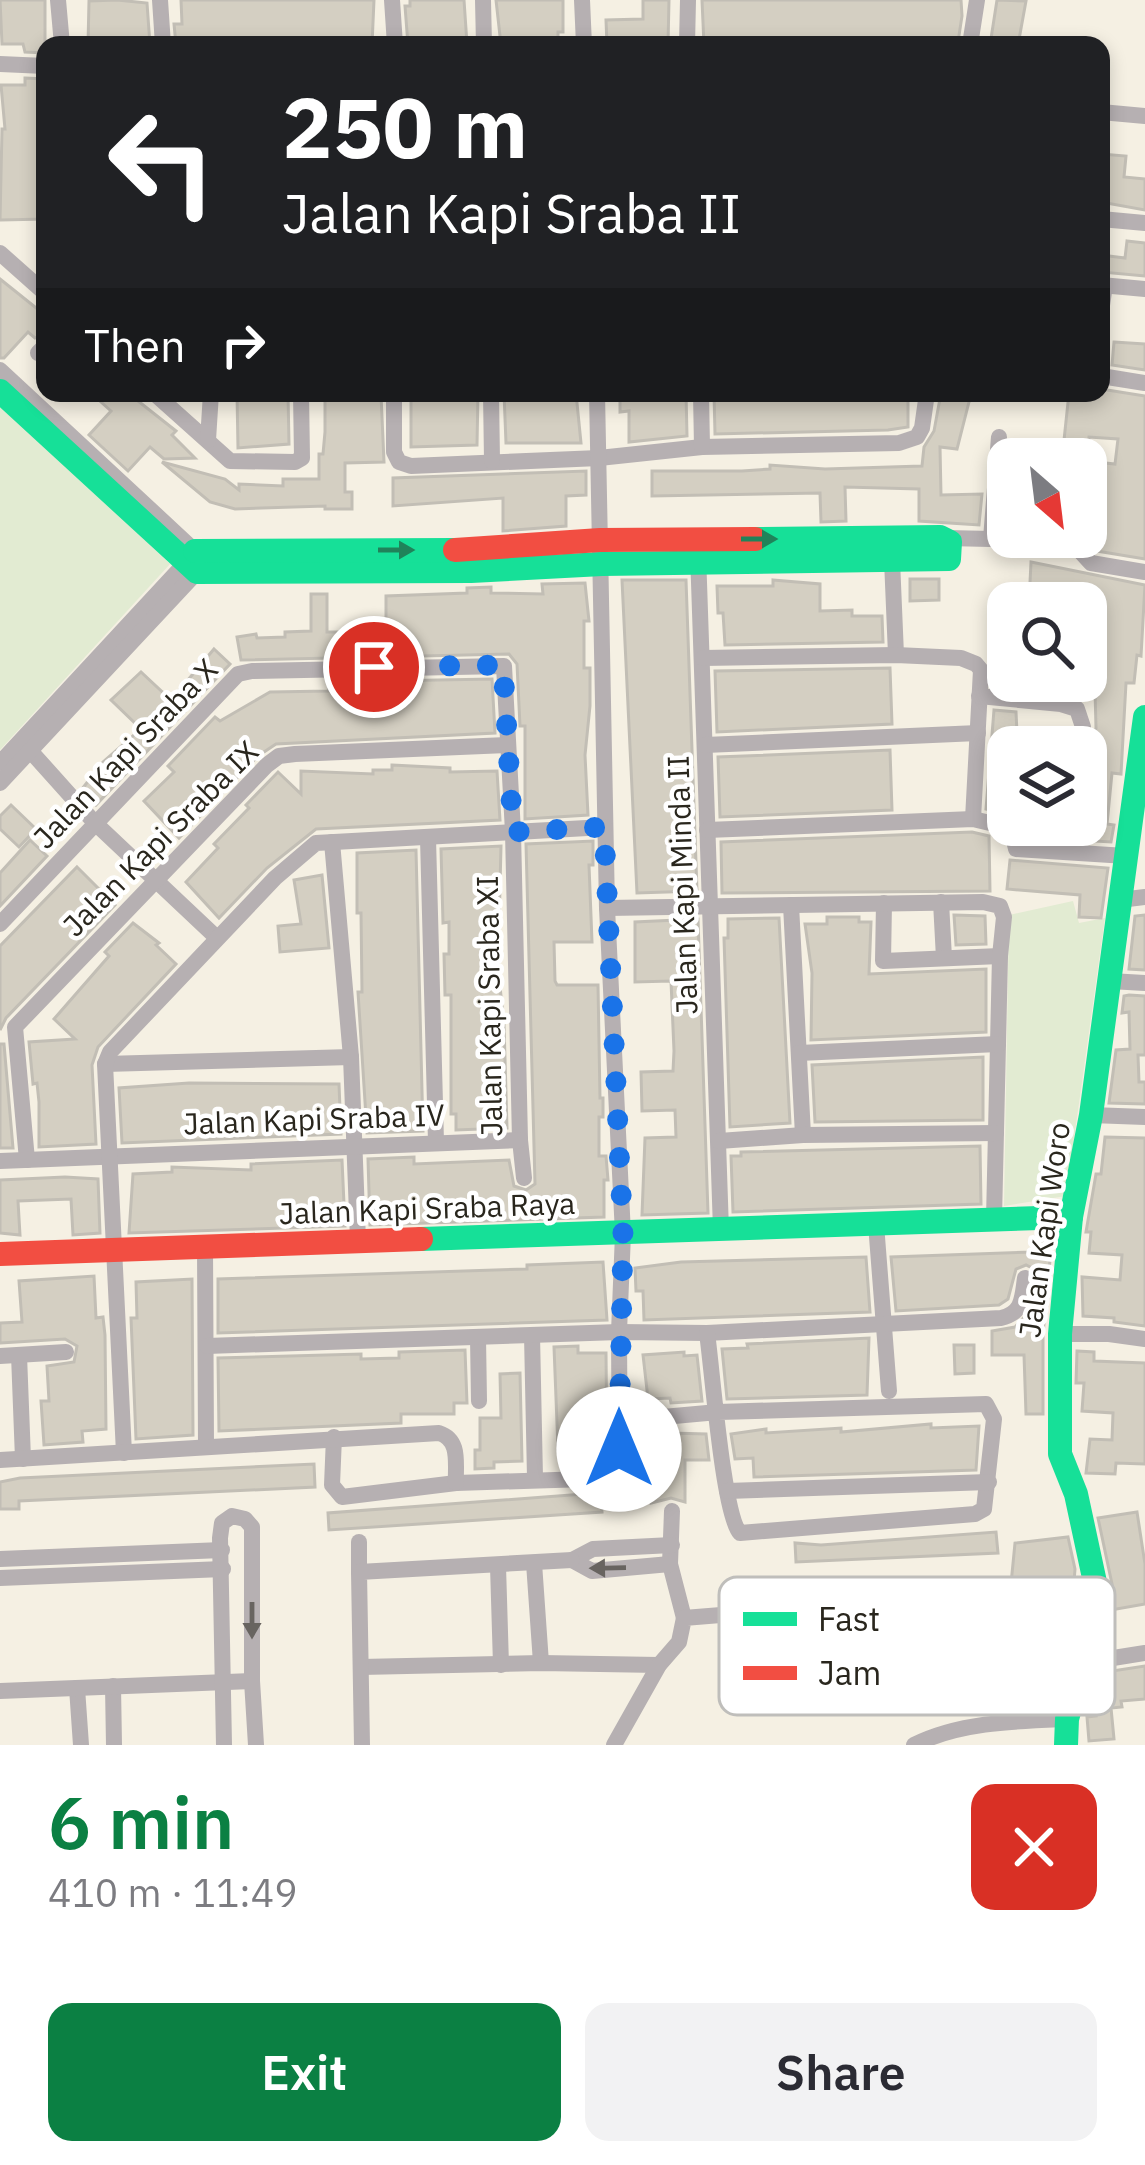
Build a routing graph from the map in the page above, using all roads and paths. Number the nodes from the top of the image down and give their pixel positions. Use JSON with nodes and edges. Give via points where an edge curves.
{"nodes":[{"id":1,"x":58,"y":0,"type":"edge"},
{"id":2,"x":160,"y":0,"type":"edge"},
{"id":3,"x":392,"y":0,"type":"edge"},
{"id":4,"x":483,"y":0,"type":"edge"},
{"id":5,"x":582,"y":0,"type":"edge"},
{"id":6,"x":688,"y":0,"type":"edge"},
{"id":7,"x":977,"y":0,"type":"edge"},
{"id":8,"x":61,"y":36,"type":"edge"},
{"id":9,"x":162,"y":36,"type":"edge"},
{"id":10,"x":394,"y":36,"type":"edge"},
{"id":11,"x":484,"y":36,"type":"edge"},
{"id":12,"x":584,"y":36,"type":"edge"},
{"id":13,"x":687,"y":36,"type":"edge"},
{"id":14,"x":971,"y":36,"type":"edge"},
{"id":15,"x":0,"y":64,"type":"edge"},
{"id":16,"x":36,"y":66,"type":"edge"},
{"id":17,"x":1110,"y":113,"type":"edge"},
{"id":18,"x":1145,"y":116,"type":"edge"},
{"id":19,"x":1110,"y":220,"type":"edge"},
{"id":20,"x":1145,"y":223,"type":"edge"},
{"id":21,"x":0,"y":253,"type":"edge"},
{"id":22,"x":36,"y":274,"type":"edge"},
{"id":23,"x":21,"y":275,"type":"junction"},
{"id":24,"x":36,"y":286,"type":"edge"},
{"id":25,"x":1110,"y":286,"type":"edge"},
{"id":26,"x":1145,"y":289,"type":"edge"},
{"id":27,"x":0,"y":370,"type":"edge"},
{"id":28,"x":1110,"y":377,"type":"edge"},
{"id":29,"x":1145,"y":383,"type":"edge"},
{"id":30,"x":0,"y":391,"type":"edge"},
{"id":31,"x":164,"y":402,"type":"edge"},
{"id":32,"x":211,"y":402,"type":"edge"},
{"id":33,"x":301,"y":402,"type":"edge"},
{"id":34,"x":394,"y":402,"type":"edge"},
{"id":35,"x":491,"y":402,"type":"edge"},
{"id":36,"x":597,"y":402,"type":"edge"},
{"id":37,"x":700,"y":402,"type":"edge"},
{"id":38,"x":926,"y":402,"type":"edge"},
{"id":39,"x":208,"y":440,"type":"junction"},
{"id":40,"x":702,"y":447,"type":"junction"},
{"id":41,"x":599,"y":458,"type":"junction"},
{"id":42,"x":492,"y":461,"type":"junction"},
{"id":43,"x":946,"y":538,"type":"junction"},
{"id":44,"x":987,"y":539,"type":"edge"},
{"id":45,"x":698,"y":551,"type":"junction"},
{"id":46,"x":601,"y":552,"type":"junction"},
{"id":47,"x":1086,"y":558,"type":"edge"},
{"id":48,"x":892,"y":560,"type":"junction"},
{"id":49,"x":193,"y":562,"type":"junction"},
{"id":50,"x":1145,"y":572,"type":"edge"},
{"id":51,"x":896,"y":655,"type":"junction"},
{"id":52,"x":704,"y":658,"type":"junction"},
{"id":53,"x":979,"y":696,"type":"junction"},
{"id":54,"x":1145,"y":717,"type":"edge"},
{"id":55,"x":1083,"y":726,"type":"edge"},
{"id":56,"x":978,"y":733,"type":"junction"},
{"id":57,"x":507,"y":745,"type":"junction"},
{"id":58,"x":705,"y":745,"type":"junction"},
{"id":59,"x":25,"y":746,"type":"junction"},
{"id":60,"x":0,"y":764,"type":"edge"},
{"id":61,"x":1142,"y":765,"type":"edge"},
{"id":62,"x":0,"y":783,"type":"edge"},
{"id":63,"x":973,"y":819,"type":"junction"},
{"id":64,"x":95,"y":823,"type":"junction"},
{"id":65,"x":604,"y":827,"type":"junction"},
{"id":66,"x":707,"y":830,"type":"junction"},
{"id":67,"x":513,"y":832,"type":"junction"},
{"id":68,"x":428,"y":838,"type":"junction"},
{"id":69,"x":332,"y":842,"type":"junction"},
{"id":70,"x":1126,"y":856,"type":"junction"},
{"id":71,"x":156,"y":877,"type":"junction"},
{"id":72,"x":1133,"y":898,"type":"edge"},
{"id":73,"x":941,"y":902,"type":"junction"},
{"id":74,"x":884,"y":903,"type":"junction"},
{"id":75,"x":791,"y":905,"type":"junction"},
{"id":76,"x":709,"y":906,"type":"junction"},
{"id":77,"x":607,"y":908,"type":"junction"},
{"id":78,"x":0,"y":924,"type":"edge"},
{"id":79,"x":217,"y":938,"type":"junction"},
{"id":80,"x":1000,"y":956,"type":"junction"},
{"id":81,"x":944,"y":958,"type":"junction"},
{"id":82,"x":1110,"y":981,"type":"junction"},
{"id":83,"x":1145,"y":982,"type":"edge"},
{"id":84,"x":998,"y":1044,"type":"junction"},
{"id":85,"x":800,"y":1053,"type":"junction"},
{"id":86,"x":350,"y":1057,"type":"junction"},
{"id":87,"x":105,"y":1064,"type":"junction"},
{"id":88,"x":1091,"y":1115,"type":"junction"},
{"id":89,"x":1145,"y":1117,"type":"edge"},
{"id":90,"x":996,"y":1133,"type":"junction"},
{"id":91,"x":802,"y":1135,"type":"junction"},
{"id":92,"x":520,"y":1140,"type":"junction"},
{"id":93,"x":719,"y":1141,"type":"junction"},
{"id":94,"x":436,"y":1142,"type":"junction"},
{"id":95,"x":355,"y":1145,"type":"junction"},
{"id":96,"x":111,"y":1155,"type":"junction"},
{"id":97,"x":27,"y":1160,"type":"junction"},
{"id":98,"x":0,"y":1161,"type":"edge"},
{"id":99,"x":524,"y":1178,"type":"dead end"},
{"id":100,"x":1071,"y":1217,"type":"junction"},
{"id":101,"x":994,"y":1219,"type":"junction"},
{"id":102,"x":876,"y":1224,"type":"junction"},
{"id":103,"x":721,"y":1230,"type":"junction"},
{"id":104,"x":623,"y":1234,"type":"junction"},
{"id":105,"x":358,"y":1240,"type":"junction"},
{"id":106,"x":206,"y":1246,"type":"junction"},
{"id":107,"x":113,"y":1250,"type":"junction"},
{"id":108,"x":0,"y":1254,"type":"edge"},
{"id":109,"x":1025,"y":1278,"type":"dead end"},
{"id":110,"x":882,"y":1322,"type":"junction"},
{"id":111,"x":619,"y":1332,"type":"junction"},
{"id":112,"x":707,"y":1333,"type":"junction"},
{"id":113,"x":1060,"y":1334,"type":"junction"},
{"id":114,"x":532,"y":1335,"type":"junction"},
{"id":115,"x":478,"y":1337,"type":"junction"},
{"id":116,"x":1145,"y":1340,"type":"edge"},
{"id":117,"x":207,"y":1346,"type":"junction"},
{"id":118,"x":67,"y":1352,"type":"dead end"},
{"id":119,"x":20,"y":1355,"type":"junction"},
{"id":120,"x":0,"y":1356,"type":"edge"},
{"id":121,"x":889,"y":1391,"type":"dead end"},
{"id":122,"x":479,"y":1401,"type":"dead end"},
{"id":123,"x":718,"y":1412,"type":"junction"},
{"id":124,"x":619,"y":1421,"type":"junction"},
{"id":125,"x":334,"y":1437,"type":"junction"},
{"id":126,"x":206,"y":1445,"type":"junction"},
{"id":127,"x":124,"y":1453,"type":"junction"},
{"id":128,"x":23,"y":1459,"type":"junction"},
{"id":129,"x":0,"y":1460,"type":"edge"},
{"id":130,"x":535,"y":1478,"type":"junction"},
{"id":131,"x":618,"y":1478,"type":"junction"},
{"id":132,"x":989,"y":1482,"type":"junction"},
{"id":133,"x":456,"y":1483,"type":"junction"},
{"id":134,"x":727,"y":1492,"type":"junction"},
{"id":135,"x":620,"y":1503,"type":"dead end"},
{"id":136,"x":672,"y":1511,"type":"dead end"},
{"id":137,"x":359,"y":1542,"type":"dead end"},
{"id":138,"x":671,"y":1554,"type":"junction"},
{"id":139,"x":0,"y":1559,"type":"edge"},
{"id":140,"x":222,"y":1560,"type":"junction"},
{"id":141,"x":534,"y":1562,"type":"junction"},
{"id":142,"x":83,"y":1563,"type":"junction"},
{"id":143,"x":498,"y":1566,"type":"junction"},
{"id":144,"x":359,"y":1572,"type":"junction"},
{"id":145,"x":1094,"y":1577,"type":"edge"},
{"id":146,"x":0,"y":1578,"type":"edge"},
{"id":147,"x":719,"y":1615,"type":"edge"},
{"id":148,"x":684,"y":1618,"type":"junction"},
{"id":149,"x":1145,"y":1653,"type":"edge"},
{"id":150,"x":1115,"y":1658,"type":"edge"},
{"id":151,"x":541,"y":1663,"type":"junction"},
{"id":152,"x":502,"y":1665,"type":"junction"},
{"id":153,"x":659,"y":1665,"type":"junction"},
{"id":154,"x":361,"y":1667,"type":"junction"},
{"id":155,"x":252,"y":1681,"type":"junction"},
{"id":156,"x":223,"y":1682,"type":"junction"},
{"id":157,"x":113,"y":1686,"type":"junction"},
{"id":158,"x":77,"y":1688,"type":"junction"},
{"id":159,"x":0,"y":1691,"type":"edge"},
{"id":160,"x":1066,"y":1732,"type":"edge"},
{"id":161,"x":81,"y":1745,"type":"edge"},
{"id":162,"x":114,"y":1745,"type":"edge"},
{"id":163,"x":224,"y":1745,"type":"edge"},
{"id":164,"x":256,"y":1745,"type":"edge"},
{"id":165,"x":362,"y":1745,"type":"edge"},
{"id":166,"x":614,"y":1745,"type":"edge"},
{"id":167,"x":914,"y":1745,"type":"edge"}],
"edges":[{"from":1,"to":8,"type":"street"},
{"from":2,"to":9,"type":"street"},
{"from":3,"to":10,"type":"street"},
{"from":4,"to":11,"type":"street"},
{"from":5,"to":12,"type":"street"},
{"from":6,"to":13,"type":"street"},
{"from":7,"to":14,"type":"street"},
{"from":15,"to":16,"type":"street"},
{"from":17,"to":18,"type":"street"},
{"from":19,"to":20,"type":"street"},
{"from":21,"to":23,"type":"street"},
{"from":22,"to":23,"type":"street"},
{"from":23,"to":24,"type":"street"},
{"from":25,"to":26,"type":"street"},
{"from":27,"to":49,"type":"street"},
{"from":28,"to":29,"type":"street"},
{"from":30,"to":49,"type":"street"},
{"from":31,"to":39,"type":"street"},
{"from":32,"to":39,"type":"street"},
{"from":33,"to":39,"type":"street","via":[[299,461],[237,464]]},
{"from":34,"to":42,"type":"street","via":[[399,462]]},
{"from":35,"to":42,"type":"street"},
{"from":36,"to":41,"type":"street"},
{"from":37,"to":40,"type":"street"},
{"from":38,"to":40,"type":"street","via":[[917,437],[898,443]]},
{"from":40,"to":41,"type":"street"},
{"from":41,"to":42,"type":"street"},
{"from":41,"to":46,"type":"street"},
{"from":43,"to":44,"type":"street"},
{"from":45,"to":43,"type":"street","one_way":true},
{"from":43,"to":48,"type":"street","via":[[946,561]]},
{"from":45,"to":46,"type":"street"},
{"from":45,"to":48,"type":"street"},
{"from":45,"to":52,"type":"street","name":"Jalan Kapi Minda II"},
{"from":46,"to":49,"type":"street"},
{"from":46,"to":65,"type":"street"},
{"from":47,"to":50,"type":"street"},
{"from":48,"to":51,"type":"street"},
{"from":49,"to":59,"type":"street"},
{"from":51,"to":52,"type":"street"},
{"from":51,"to":53,"type":"street","via":[[971,661],[981,670]]},
{"from":52,"to":58,"type":"street","name":"Jalan Kapi Minda II"},
{"from":53,"to":55,"type":"street","via":[[1061,704],[1077,710]]},
{"from":53,"to":56,"type":"street"},
{"from":54,"to":61,"type":"street","name":"Jalan Kapi Woro"},
{"from":56,"to":58,"type":"street"},
{"from":56,"to":63,"type":"street"},
{"from":57,"to":64,"type":"street","name":"Jalan Kapi Sraba X","via":[[506,670],[495,663],[252,670],[229,682]]},
{"from":57,"to":67,"type":"street","name":"Jalan Kapi Sraba X"},
{"from":57,"to":71,"type":"street","name":"Jalan Kapi Sraba IX","via":[[279,756]]},
{"from":58,"to":66,"type":"street","name":"Jalan Kapi Minda II"},
{"from":59,"to":60,"type":"street"},
{"from":59,"to":62,"type":"street"},
{"from":59,"to":64,"type":"street"},
{"from":61,"to":70,"type":"street","name":"Jalan Kapi Woro"},
{"from":63,"to":66,"type":"street"},
{"from":63,"to":70,"type":"street","via":[[1011,828],[1016,849]]},
{"from":64,"to":71,"type":"street"},
{"from":64,"to":78,"type":"street","name":"Jalan Kapi Sraba X"},
{"from":65,"to":67,"type":"street"},
{"from":65,"to":77,"type":"street"},
{"from":66,"to":76,"type":"street","name":"Jalan Kapi Minda II"},
{"from":67,"to":68,"type":"street"},
{"from":67,"to":92,"type":"street","name":"Jalan Kapi Sraba XI"},
{"from":68,"to":69,"type":"street"},
{"from":68,"to":94,"type":"street"},
{"from":69,"to":79,"type":"street","via":[[299,855]]},
{"from":69,"to":86,"type":"street"},
{"from":70,"to":72,"type":"street","name":"Jalan Kapi Woro"},
{"from":71,"to":79,"type":"street"},
{"from":71,"to":97,"type":"street","name":"Jalan Kapi Sraba IX","via":[[15,1027]]},
{"from":72,"to":82,"type":"street","name":"Jalan Kapi Woro"},
{"from":73,"to":74,"type":"street"},
{"from":73,"to":80,"type":"street","via":[[1000,906]]},
{"from":73,"to":81,"type":"street"},
{"from":74,"to":75,"type":"street"},
{"from":74,"to":81,"type":"street","via":[[883,961]]},
{"from":75,"to":76,"type":"street"},
{"from":75,"to":85,"type":"street"},
{"from":76,"to":77,"type":"street"},
{"from":76,"to":93,"type":"street","name":"Jalan Kapi Minda II"},
{"from":77,"to":104,"type":"street"},
{"from":79,"to":87,"type":"street"},
{"from":80,"to":81,"type":"street"},
{"from":80,"to":84,"type":"street"},
{"from":82,"to":83,"type":"street"},
{"from":82,"to":88,"type":"street","name":"Jalan Kapi Woro"},
{"from":84,"to":85,"type":"street"},
{"from":84,"to":90,"type":"street"},
{"from":85,"to":91,"type":"street"},
{"from":86,"to":87,"type":"street"},
{"from":86,"to":95,"type":"street"},
{"from":87,"to":96,"type":"street"},
{"from":88,"to":89,"type":"street"},
{"from":88,"to":100,"type":"street","name":"Jalan Kapi Woro"},
{"from":90,"to":91,"type":"street"},
{"from":90,"to":101,"type":"street"},
{"from":91,"to":93,"type":"street"},
{"from":92,"to":94,"type":"street","name":"Jalan Kapi Sraba IV"},
{"from":92,"to":99,"type":"street","name":"Jalan Kapi Sraba XI"},
{"from":93,"to":103,"type":"street","name":"Jalan Kapi Minda II"},
{"from":94,"to":95,"type":"street","name":"Jalan Kapi Sraba IV"},
{"from":95,"to":96,"type":"street","name":"Jalan Kapi Sraba IV"},
{"from":95,"to":105,"type":"street"},
{"from":96,"to":97,"type":"street"},
{"from":96,"to":107,"type":"street"},
{"from":97,"to":98,"type":"street"},
{"from":100,"to":101,"type":"street","name":"Jalan Kapi Sraba Raya"},
{"from":100,"to":113,"type":"street","name":"Jalan Kapi Woro"},
{"from":101,"to":102,"type":"street","name":"Jalan Kapi Sraba Raya"},
{"from":102,"to":103,"type":"street","name":"Jalan Kapi Sraba Raya"},
{"from":102,"to":110,"type":"street"},
{"from":103,"to":104,"type":"street","name":"Jalan Kapi Sraba Raya"},
{"from":104,"to":105,"type":"street","name":"Jalan Kapi Sraba Raya"},
{"from":104,"to":111,"type":"street"},
{"from":105,"to":106,"type":"street","name":"Jalan Kapi Sraba Raya"},
{"from":106,"to":107,"type":"street","name":"Jalan Kapi Sraba Raya"},
{"from":106,"to":117,"type":"street"},
{"from":107,"to":108,"type":"street","name":"Jalan Kapi Sraba Raya"},
{"from":107,"to":127,"type":"street"},
{"from":109,"to":110,"type":"street","via":[[1012,1316]]},
{"from":110,"to":112,"type":"street"},
{"from":110,"to":121,"type":"street"},
{"from":111,"to":112,"type":"street"},
{"from":111,"to":114,"type":"street"},
{"from":111,"to":124,"type":"street"},
{"from":112,"to":123,"type":"street"},
{"from":113,"to":116,"type":"street"},
{"from":113,"to":145,"type":"street","name":"Jalan Kapi Woro","via":[[1060,1454]]},
{"from":114,"to":115,"type":"street"},
{"from":114,"to":130,"type":"street"},
{"from":115,"to":117,"type":"street"},
{"from":115,"to":122,"type":"street"},
{"from":117,"to":126,"type":"street"},
{"from":118,"to":119,"type":"street"},
{"from":119,"to":120,"type":"street"},
{"from":119,"to":128,"type":"street"},
{"from":123,"to":124,"type":"street"},
{"from":123,"to":132,"type":"street","via":[[986,1404],[994,1419]]},
{"from":123,"to":134,"type":"street"},
{"from":124,"to":131,"type":"street"},
{"from":125,"to":126,"type":"street"},
{"from":125,"to":133,"type":"street","via":[[449,1436]]},
{"from":125,"to":133,"type":"street","via":[[332,1485],[342,1497]]},
{"from":126,"to":127,"type":"street"},
{"from":127,"to":128,"type":"street"},
{"from":128,"to":129,"type":"street"},
{"from":130,"to":131,"type":"street"},
{"from":130,"to":133,"type":"street"},
{"from":131,"to":135,"type":"street"},
{"from":132,"to":134,"type":"street"},
{"from":132,"to":134,"type":"street","via":[[984,1509],[975,1514],[740,1533]]},
{"from":136,"to":138,"type":"street"},
{"from":137,"to":144,"type":"street"},
{"from":138,"to":141,"type":"street","via":[[593,1550]]},
{"from":138,"to":148,"type":"street"},
{"from":139,"to":142,"type":"street"},
{"from":140,"to":142,"type":"street"},
{"from":140,"to":155,"type":"street","one_way":true,"via":[[222,1523],[245,1519]]},
{"from":140,"to":156,"type":"street"},
{"from":141,"to":143,"type":"street"},
{"from":141,"to":151,"type":"street"},
{"from":142,"to":146,"type":"street"},
{"from":143,"to":144,"type":"street"},
{"from":143,"to":152,"type":"street"},
{"from":144,"to":154,"type":"street"},
{"from":147,"to":148,"type":"street"},
{"from":148,"to":153,"type":"street","via":[[679,1642]]},
{"from":149,"to":150,"type":"street"},
{"from":151,"to":152,"type":"street"},
{"from":151,"to":153,"type":"street"},
{"from":152,"to":154,"type":"street"},
{"from":153,"to":166,"type":"street"},
{"from":154,"to":165,"type":"street"},
{"from":155,"to":156,"type":"street"},
{"from":155,"to":164,"type":"street"},
{"from":156,"to":157,"type":"street"},
{"from":156,"to":163,"type":"street"},
{"from":157,"to":158,"type":"street"},
{"from":157,"to":162,"type":"street"},
{"from":158,"to":159,"type":"street"},
{"from":158,"to":161,"type":"street"},
{"from":160,"to":167,"type":"street","via":[[991,1725]]}]}
